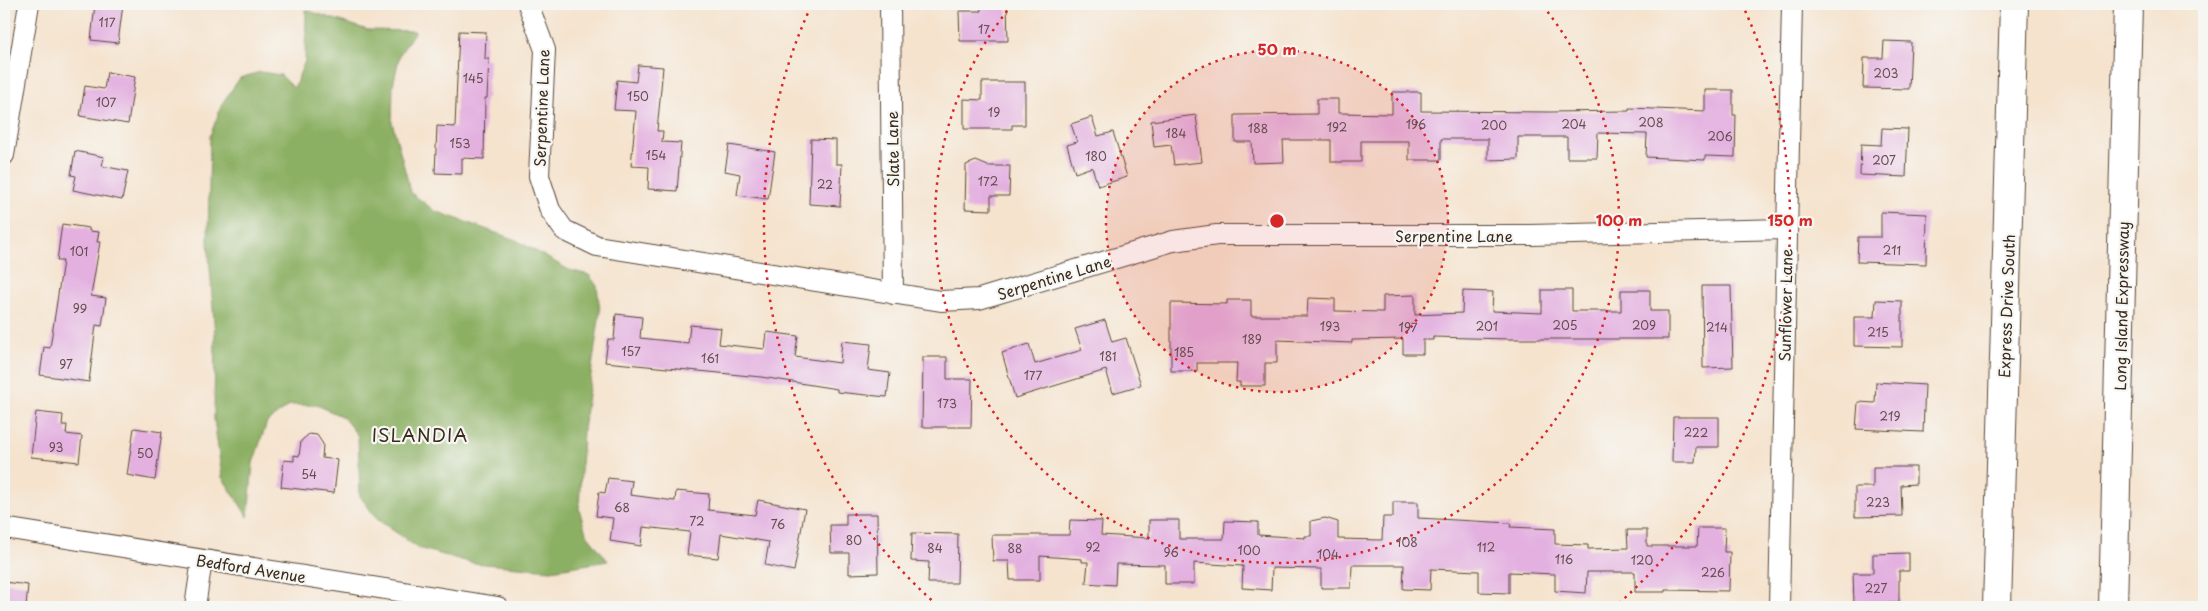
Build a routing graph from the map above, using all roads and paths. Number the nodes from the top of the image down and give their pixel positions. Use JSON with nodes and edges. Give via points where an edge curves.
{"nodes":[{"id":1,"x":29,"y":4,"type":"edge"},
{"id":2,"x":528,"y":4,"type":"edge"},
{"id":3,"x":890,"y":4,"type":"edge"},
{"id":4,"x":1792,"y":4,"type":"edge"},
{"id":5,"x":2014,"y":4,"type":"edge"},
{"id":6,"x":2128,"y":4,"type":"edge"},
{"id":7,"x":4,"y":155,"type":"edge"},
{"id":8,"x":1786,"y":229,"type":"junction"},
{"id":9,"x":893,"y":294,"type":"junction"},
{"id":10,"x":4,"y":528,"type":"edge"},
{"id":11,"x":202,"y":560,"type":"junction"},
{"id":12,"x":462,"y":604,"type":"edge"},
{"id":13,"x":195,"y":607,"type":"edge"},
{"id":14,"x":498,"y":607,"type":"edge"},
{"id":15,"x":1779,"y":607,"type":"edge"},
{"id":16,"x":1997,"y":607,"type":"edge"},
{"id":17,"x":2113,"y":607,"type":"edge"}],
"edges":[{"from":1,"to":7,"type":"street"},
{"from":2,"to":9,"type":"street","name":"Serpentine Lane","via":[[546,50],[539,176],[550,210],[564,230],[597,246]]},
{"from":3,"to":9,"type":"street","name":"Slate Lane"},
{"from":4,"to":8,"type":"street","name":"Sunflower Lane"},
{"from":5,"to":16,"type":"main road","name":"Express Drive South"},
{"from":6,"to":17,"type":"main road","name":"Long Island Expressway"},
{"from":8,"to":9,"type":"street","name":"Serpentine Lane","via":[[1530,235],[1217,235],[1173,241],[979,299],[941,301]]},
{"from":8,"to":15,"type":"street","name":"Sunflower Lane"},
{"from":10,"to":11,"type":"street","name":"Bedford Avenue"},
{"from":11,"to":12,"type":"street","name":"Bedford Avenue"},
{"from":11,"to":13,"type":"street"},
{"from":12,"to":14,"type":"street","name":"Bedford Avenue"}]}
